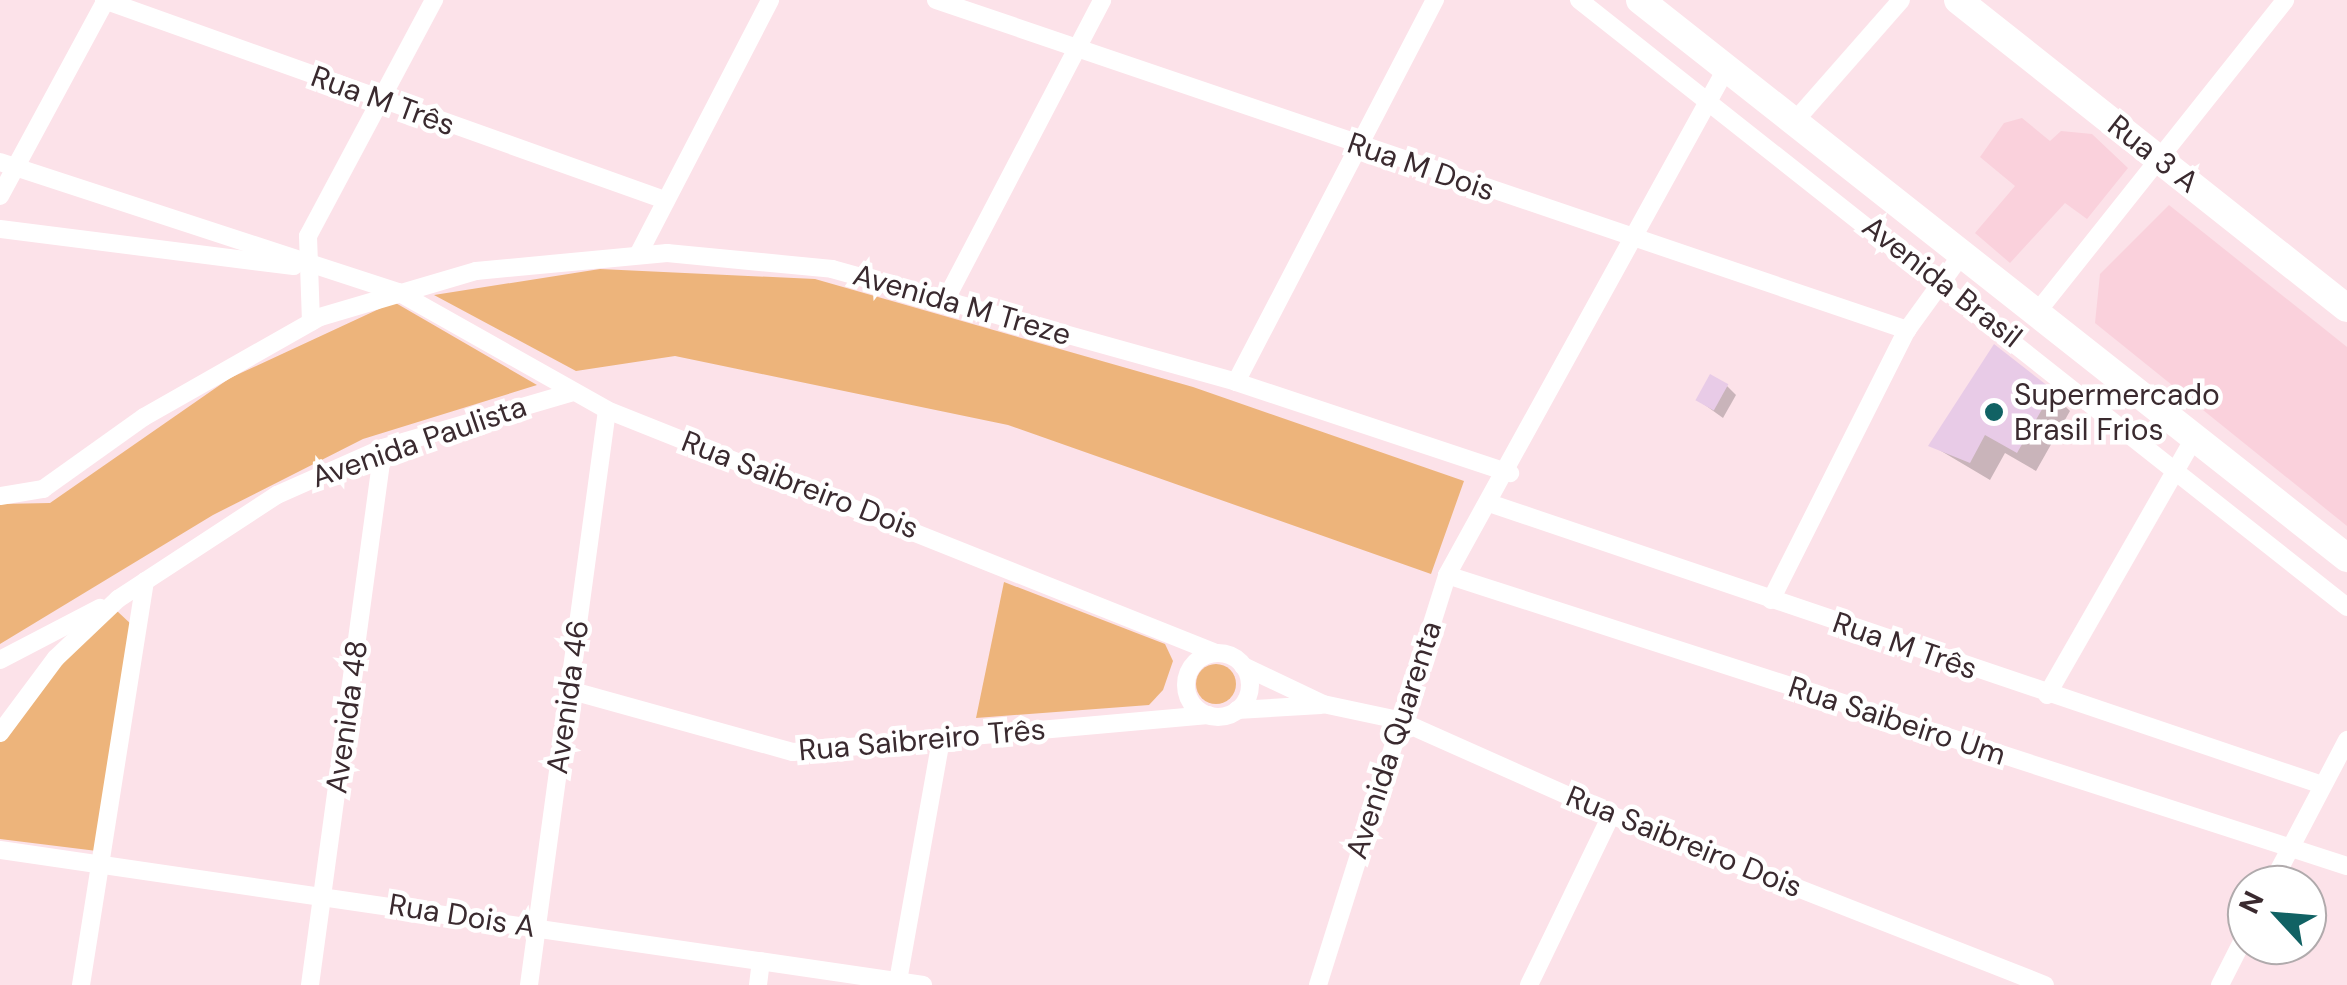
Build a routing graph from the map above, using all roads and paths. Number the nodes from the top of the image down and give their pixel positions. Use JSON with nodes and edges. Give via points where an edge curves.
{"nodes":[{"id":1,"x":105,"y":0,"type":"edge"},
{"id":2,"x":434,"y":0,"type":"edge"},
{"id":3,"x":770,"y":0,"type":"edge"},
{"id":4,"x":936,"y":0,"type":"edge"},
{"id":5,"x":1102,"y":0,"type":"edge"},
{"id":6,"x":1435,"y":0,"type":"edge"},
{"id":7,"x":1579,"y":0,"type":"edge"},
{"id":8,"x":1640,"y":0,"type":"edge"},
{"id":9,"x":1902,"y":0,"type":"edge"},
{"id":10,"x":1958,"y":0,"type":"edge"},
{"id":11,"x":2285,"y":0,"type":"edge"},
{"id":12,"x":1075,"y":49,"type":"junction"},
{"id":13,"x":1726,"y":68,"type":"junction"},
{"id":14,"x":380,"y":100,"type":"junction"},
{"id":15,"x":1710,"y":100,"type":"junction"},
{"id":16,"x":1794,"y":122,"type":"junction"},
{"id":17,"x":1356,"y":145,"type":"junction"},
{"id":18,"x":2160,"y":159,"type":"junction"},
{"id":19,"x":7,"y":164,"type":"edge"},
{"id":20,"x":0,"y":196,"type":"edge"},
{"id":21,"x":662,"y":199,"type":"junction"},
{"id":22,"x":0,"y":229,"type":"edge"},
{"id":23,"x":1636,"y":242,"type":"junction"},
{"id":24,"x":638,"y":254,"type":"junction"},
{"id":25,"x":1962,"y":254,"type":"junction"},
{"id":26,"x":304,"y":264,"type":"junction"},
{"id":27,"x":1940,"y":280,"type":"junction"},
{"id":28,"x":398,"y":292,"type":"junction"},
{"id":29,"x":946,"y":299,"type":"junction"},
{"id":30,"x":2347,"y":308,"type":"edge"},
{"id":31,"x":2038,"y":311,"type":"junction"},
{"id":32,"x":311,"y":322,"type":"junction"},
{"id":33,"x":1907,"y":330,"type":"junction"},
{"id":34,"x":1236,"y":382,"type":"junction"},
{"id":35,"x":573,"y":392,"type":"junction"},
{"id":36,"x":606,"y":410,"type":"junction"},
{"id":37,"x":2195,"y":437,"type":"junction"},
{"id":38,"x":383,"y":448,"type":"junction"},
{"id":39,"x":2172,"y":466,"type":"junction"},
{"id":40,"x":1510,"y":473,"type":"junction"},
{"id":41,"x":0,"y":496,"type":"edge"},
{"id":42,"x":1489,"y":502,"type":"junction"},
{"id":43,"x":2347,"y":558,"type":"edge"},
{"id":44,"x":1447,"y":575,"type":"junction"},
{"id":45,"x":145,"y":581,"type":"junction"},
{"id":46,"x":118,"y":599,"type":"junction"},
{"id":47,"x":1771,"y":600,"type":"junction"},
{"id":48,"x":2347,"y":607,"type":"edge"},
{"id":49,"x":1216,"y":653,"type":"junction"},
{"id":50,"x":0,"y":660,"type":"edge"},
{"id":51,"x":1244,"y":666,"type":"junction"},
{"id":52,"x":569,"y":690,"type":"junction"},
{"id":53,"x":2048,"y":695,"type":"junction"},
{"id":54,"x":1190,"y":702,"type":"junction"},
{"id":55,"x":1324,"y":704,"type":"junction"},
{"id":56,"x":1237,"y":710,"type":"junction"},
{"id":57,"x":1208,"y":715,"type":"junction"},
{"id":58,"x":1164,"y":719,"type":"junction"},
{"id":59,"x":1398,"y":720,"type":"junction"},
{"id":60,"x":0,"y":732,"type":"edge"},
{"id":61,"x":942,"y":739,"type":"junction"},
{"id":62,"x":2347,"y":740,"type":"edge"},
{"id":63,"x":2322,"y":786,"type":"junction"},
{"id":64,"x":1612,"y":815,"type":"junction"},
{"id":65,"x":2289,"y":848,"type":"junction"},
{"id":66,"x":0,"y":850,"type":"edge"},
{"id":67,"x":103,"y":863,"type":"junction"},
{"id":68,"x":2280,"y":865,"type":"edge"},
{"id":69,"x":2347,"y":866,"type":"edge"},
{"id":70,"x":323,"y":895,"type":"junction"},
{"id":71,"x":536,"y":927,"type":"junction"},
{"id":72,"x":762,"y":961,"type":"junction"},
{"id":73,"x":898,"y":981,"type":"junction"},
{"id":74,"x":80,"y":985,"type":"edge"},
{"id":75,"x":310,"y":985,"type":"edge"},
{"id":76,"x":529,"y":985,"type":"edge"},
{"id":77,"x":758,"y":985,"type":"edge"},
{"id":78,"x":923,"y":985,"type":"edge"},
{"id":79,"x":1318,"y":985,"type":"edge"},
{"id":80,"x":1530,"y":985,"type":"edge"},
{"id":81,"x":2045,"y":985,"type":"edge"}],
"edges":[{"from":1,"to":14,"type":"street","name":"Rua M Três"},
{"from":1,"to":19,"type":"street"},
{"from":2,"to":14,"type":"street"},
{"from":3,"to":21,"type":"street"},
{"from":4,"to":12,"type":"street","name":"Rua M Dois"},
{"from":5,"to":12,"type":"street"},
{"from":6,"to":17,"type":"street"},
{"from":7,"to":15,"type":"street","name":"Avenida Brasil"},
{"from":8,"to":13,"type":"main road","name":"Avenida Brasil"},
{"from":9,"to":16,"type":"street"},
{"from":10,"to":18,"type":"main road","name":"Rua 3 A"},
{"from":11,"to":18,"type":"street"},
{"from":12,"to":17,"type":"street","name":"Rua M Dois"},
{"from":12,"to":29,"type":"street"},
{"from":13,"to":15,"type":"street","name":"Avenida Quarenta"},
{"from":13,"to":16,"type":"main road","name":"Avenida Brasil"},
{"from":14,"to":21,"type":"street","name":"Rua M Três"},
{"from":14,"to":26,"type":"street","via":[[308,236]]},
{"from":15,"to":23,"type":"street","name":"Avenida Quarenta"},
{"from":15,"to":27,"type":"street","name":"Avenida Brasil"},
{"from":16,"to":25,"type":"main road","name":"Avenida Brasil"},
{"from":17,"to":23,"type":"street","name":"Rua M Dois"},
{"from":17,"to":34,"type":"street"},
{"from":18,"to":30,"type":"main road","name":"Rua 3 A"},
{"from":18,"to":31,"type":"street"},
{"from":19,"to":20,"type":"street"},
{"from":19,"to":26,"type":"street"},
{"from":21,"to":24,"type":"street"},
{"from":22,"to":26,"type":"street"},
{"from":23,"to":33,"type":"street","name":"Rua M Dois"},
{"from":23,"to":40,"type":"street","name":"Avenida Quarenta"},
{"from":24,"to":28,"type":"street","name":"Avenida M Treze","via":[[476,271]]},
{"from":24,"to":29,"type":"street","name":"Avenida M Treze","via":[[832,269]]},
{"from":25,"to":27,"type":"street"},
{"from":25,"to":31,"type":"main road","name":"Avenida Brasil"},
{"from":26,"to":28,"type":"street","name":"Rua Saibreiro Dois"},
{"from":26,"to":32,"type":"street"},
{"from":27,"to":33,"type":"street"},
{"from":27,"to":39,"type":"street","name":"Avenida Brasil"},
{"from":28,"to":32,"type":"street","name":"Avenida M Treze"},
{"from":28,"to":35,"type":"street","name":"Rua Saibreiro Dois"},
{"from":29,"to":34,"type":"street","name":"Avenida M Treze"},
{"from":31,"to":37,"type":"main road","name":"Avenida Brasil"},
{"from":32,"to":41,"type":"street","name":"Avenida M Treze","via":[[144,417],[43,489]]},
{"from":33,"to":47,"type":"street"},
{"from":34,"to":40,"type":"street","name":"Avenida M Treze"},
{"from":35,"to":36,"type":"street","name":"Rua Saibreiro Dois"},
{"from":35,"to":38,"type":"street","name":"Avenida Paulista"},
{"from":36,"to":49,"type":"street","name":"Rua Saibreiro Dois"},
{"from":36,"to":52,"type":"street","name":"Avenida 46"},
{"from":37,"to":39,"type":"street"},
{"from":37,"to":43,"type":"main road","name":"Avenida Brasil"},
{"from":38,"to":45,"type":"street","name":"Avenida Paulista","via":[[310,476]]},
{"from":38,"to":70,"type":"street","name":"Avenida 48"},
{"from":39,"to":48,"type":"street","name":"Avenida Brasil"},
{"from":39,"to":53,"type":"street"},
{"from":40,"to":42,"type":"street","name":"Avenida Quarenta"},
{"from":42,"to":44,"type":"street","name":"Avenida Quarenta"},
{"from":42,"to":47,"type":"street","name":"Rua M Três"},
{"from":44,"to":59,"type":"street","name":"Avenida Quarenta"},
{"from":44,"to":65,"type":"street","name":"Rua Saibeiro Um"},
{"from":45,"to":46,"type":"street","name":"Avenida Paulista"},
{"from":45,"to":67,"type":"street"},
{"from":46,"to":50,"type":"street","name":"Avenida Paulista"},
{"from":46,"to":60,"type":"street","name":"Avenida Paulista","via":[[56,658]]},
{"from":47,"to":53,"type":"street","name":"Rua M Três"},
{"from":49,"to":51,"type":"street"},
{"from":49,"to":54,"type":"street","via":[[1189,670]]},
{"from":51,"to":55,"type":"street","name":"Rua Saibreiro Dois"},
{"from":51,"to":56,"type":"street","via":[[1248,694]]},
{"from":52,"to":61,"type":"street","name":"Rua Saibreiro Três","via":[[784,751]]},
{"from":52,"to":71,"type":"street","name":"Avenida 46"},
{"from":53,"to":63,"type":"street","name":"Rua M Três"},
{"from":54,"to":57,"type":"street"},
{"from":54,"to":58,"type":"street","name":"Rua Saibreiro Três"},
{"from":55,"to":56,"type":"street","name":"Rua Saibreiro Dois"},
{"from":55,"to":59,"type":"street","name":"Rua Saibreiro Dois"},
{"from":56,"to":57,"type":"street"},
{"from":57,"to":58,"type":"street","name":"Rua Saibreiro Três"},
{"from":58,"to":61,"type":"street","name":"Rua Saibreiro Três"},
{"from":59,"to":64,"type":"street","name":"Rua Saibreiro Dois"},
{"from":59,"to":79,"type":"street","name":"Avenida Quarenta"},
{"from":61,"to":73,"type":"street"},
{"from":62,"to":63,"type":"street"},
{"from":63,"to":65,"type":"street"},
{"from":64,"to":80,"type":"street"},
{"from":64,"to":81,"type":"street","name":"Rua Saibreiro Dois"},
{"from":65,"to":68,"type":"street"},
{"from":65,"to":69,"type":"street","name":"Rua Saibeiro Um"},
{"from":66,"to":67,"type":"street","name":"Rua Dois A"},
{"from":67,"to":70,"type":"street","name":"Rua Dois A"},
{"from":67,"to":74,"type":"street"},
{"from":70,"to":71,"type":"street","name":"Rua Dois A"},
{"from":70,"to":75,"type":"street","name":"Avenida 48"},
{"from":71,"to":72,"type":"street","name":"Rua Dois A"},
{"from":71,"to":76,"type":"street","name":"Avenida 46"},
{"from":72,"to":73,"type":"street","name":"Rua Dois A"},
{"from":72,"to":77,"type":"street"},
{"from":73,"to":78,"type":"street","name":"Rua Dois A"}]}
